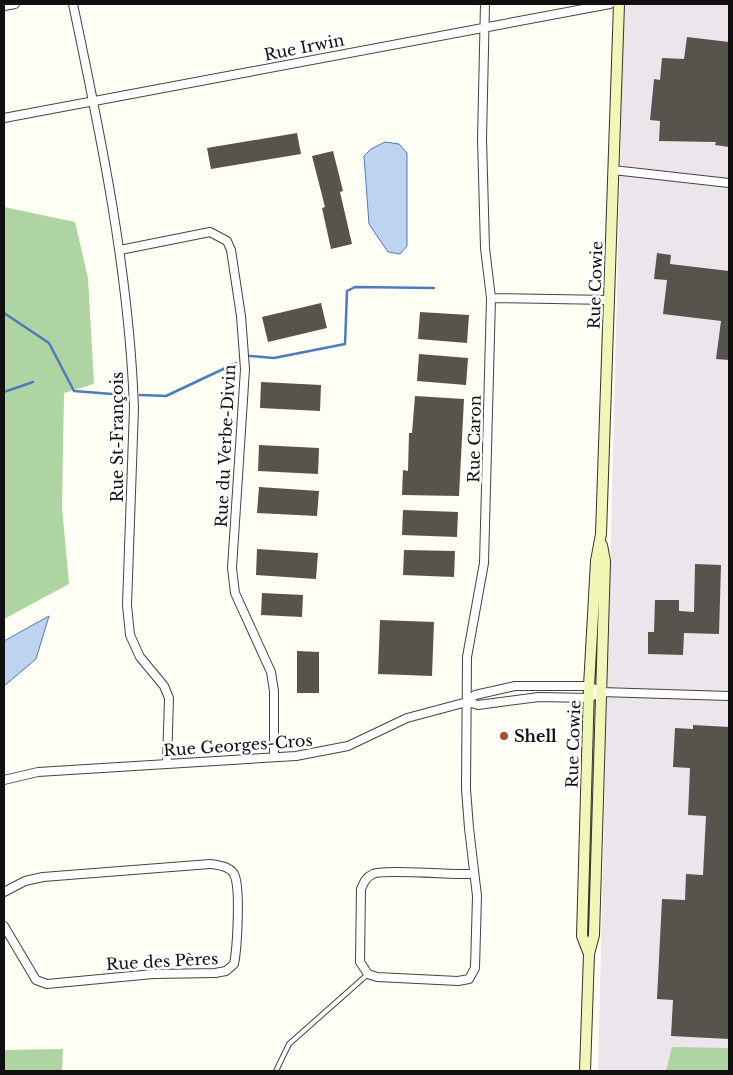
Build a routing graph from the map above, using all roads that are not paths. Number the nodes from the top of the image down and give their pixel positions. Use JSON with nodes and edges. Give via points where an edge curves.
{"nodes":[{"id":1,"x":15,"y":4,"type":"edge"},
{"id":2,"x":73,"y":4,"type":"edge"},
{"id":3,"x":485,"y":4,"type":"edge"},
{"id":4,"x":610,"y":4,"type":"edge"},
{"id":5,"x":615,"y":4,"type":"edge"},
{"id":6,"x":619,"y":4,"type":"edge"},
{"id":7,"x":4,"y":6,"type":"edge"},
{"id":8,"x":485,"y":26,"type":"junction"},
{"id":9,"x":616,"y":36,"type":"junction"},
{"id":10,"x":94,"y":101,"type":"junction"},
{"id":11,"x":4,"y":118,"type":"edge"},
{"id":12,"x":613,"y":170,"type":"junction"},
{"id":13,"x":729,"y":183,"type":"edge"},
{"id":14,"x":120,"y":250,"type":"junction"},
{"id":15,"x":491,"y":298,"type":"junction"},
{"id":16,"x":610,"y":300,"type":"junction"},
{"id":17,"x":601,"y":534,"type":"junction"},
{"id":18,"x":526,"y":686,"type":"junction"},
{"id":19,"x":589,"y":686,"type":"junction"},
{"id":20,"x":601,"y":692,"type":"junction"},
{"id":21,"x":729,"y":696,"type":"edge"},
{"id":22,"x":528,"y":698,"type":"junction"},
{"id":23,"x":589,"y":698,"type":"junction"},
{"id":24,"x":467,"y":702,"type":"junction"},
{"id":25,"x":274,"y":756,"type":"junction"},
{"id":26,"x":167,"y":763,"type":"junction"},
{"id":27,"x":4,"y":780,"type":"edge"},
{"id":28,"x":474,"y":874,"type":"junction"},
{"id":29,"x":4,"y":892,"type":"edge"},
{"id":30,"x":4,"y":926,"type":"edge"},
{"id":31,"x":589,"y":954,"type":"junction"},
{"id":32,"x":368,"y":974,"type":"junction"},
{"id":33,"x":276,"y":1071,"type":"edge"},
{"id":34,"x":584,"y":1071,"type":"edge"}],
"edges":[{"from":1,"to":7,"type":"street"},
{"from":2,"to":10,"type":"street","name":"Rue St-François"},
{"from":3,"to":8,"type":"street","name":"Rue Caron"},
{"from":4,"to":8,"type":"street","name":"Rue Irwin"},
{"from":5,"to":9,"type":"main road","name":"Rue Cowie"},
{"from":6,"to":9,"type":"main road","name":"Rue Cowie"},
{"from":8,"to":10,"type":"street","name":"Rue Irwin"},
{"from":8,"to":15,"type":"street","name":"Rue Caron","via":[[482,139],[485,248]]},
{"from":9,"to":12,"type":"main road","name":"Rue Cowie"},
{"from":10,"to":11,"type":"street","name":"Rue Irwin"},
{"from":10,"to":14,"type":"street","name":"Rue St-François"},
{"from":12,"to":13,"type":"street"},
{"from":12,"to":16,"type":"main road","name":"Rue Cowie"},
{"from":14,"to":25,"type":"street","name":"Rue du Verbe-Divin","via":[[210,232],[227,241],[231,250],[245,369],[232,568],[235,593],[271,672]]},
{"from":14,"to":26,"type":"street","name":"Rue St-François","via":[[134,408],[127,605],[130,635],[140,657],[164,686],[168,698]]},
{"from":15,"to":16,"type":"street"},
{"from":15,"to":24,"type":"street","name":"Rue Caron","via":[[484,563],[467,656]]},
{"from":16,"to":17,"type":"main road","name":"Rue Cowie"},
{"from":17,"to":19,"type":"main road","name":"Rue Cowie","via":[[596,561]]},
{"from":17,"to":20,"type":"main road","name":"Rue Cowie","via":[[605,561]]},
{"from":18,"to":19,"type":"street","name":"Rue Georges-Cros"},
{"from":18,"to":22,"type":"street"},
{"from":18,"to":24,"type":"street","name":"Rue Georges-Cros","via":[[475,695]]},
{"from":19,"to":20,"type":"street","name":"Rue Georges-Cros"},
{"from":19,"to":23,"type":"main road","name":"Rue Cowie"},
{"from":20,"to":21,"type":"street","name":"Rue Georges-Cros"},
{"from":20,"to":23,"type":"street","name":"Rue Georges-Cros"},
{"from":20,"to":31,"type":"main road","name":"Rue Cowie","via":[[594,935]]},
{"from":22,"to":23,"type":"street","name":"Rue Georges-Cros"},
{"from":22,"to":24,"type":"street","name":"Rue Georges-Cros","via":[[478,705]]},
{"from":23,"to":31,"type":"main road","name":"Rue Cowie","via":[[582,936]]},
{"from":24,"to":25,"type":"street","name":"Rue Georges-Cros","via":[[407,718],[348,746],[296,756]]},
{"from":24,"to":28,"type":"street","name":"Rue Caron","via":[[466,789]]},
{"from":25,"to":26,"type":"street","name":"Rue Georges-Cros"},
{"from":26,"to":27,"type":"street","name":"Rue Georges-Cros","via":[[38,772]]},
{"from":28,"to":32,"type":"street","via":[[380,872],[365,879],[361,889],[360,962]]},
{"from":28,"to":32,"type":"street","name":"Rue Caron","via":[[478,922],[476,968],[470,979],[458,981]]},
{"from":29,"to":30,"type":"street","name":"Rue des Pères","via":[[25,881],[42,877],[210,864],[224,866],[234,874],[238,887],[234,964],[226,971],[215,973],[153,974],[47,984],[36,980]]},
{"from":31,"to":34,"type":"main road","name":"Rue Cowie"},
{"from":32,"to":33,"type":"lane","via":[[289,1044]]}]}
